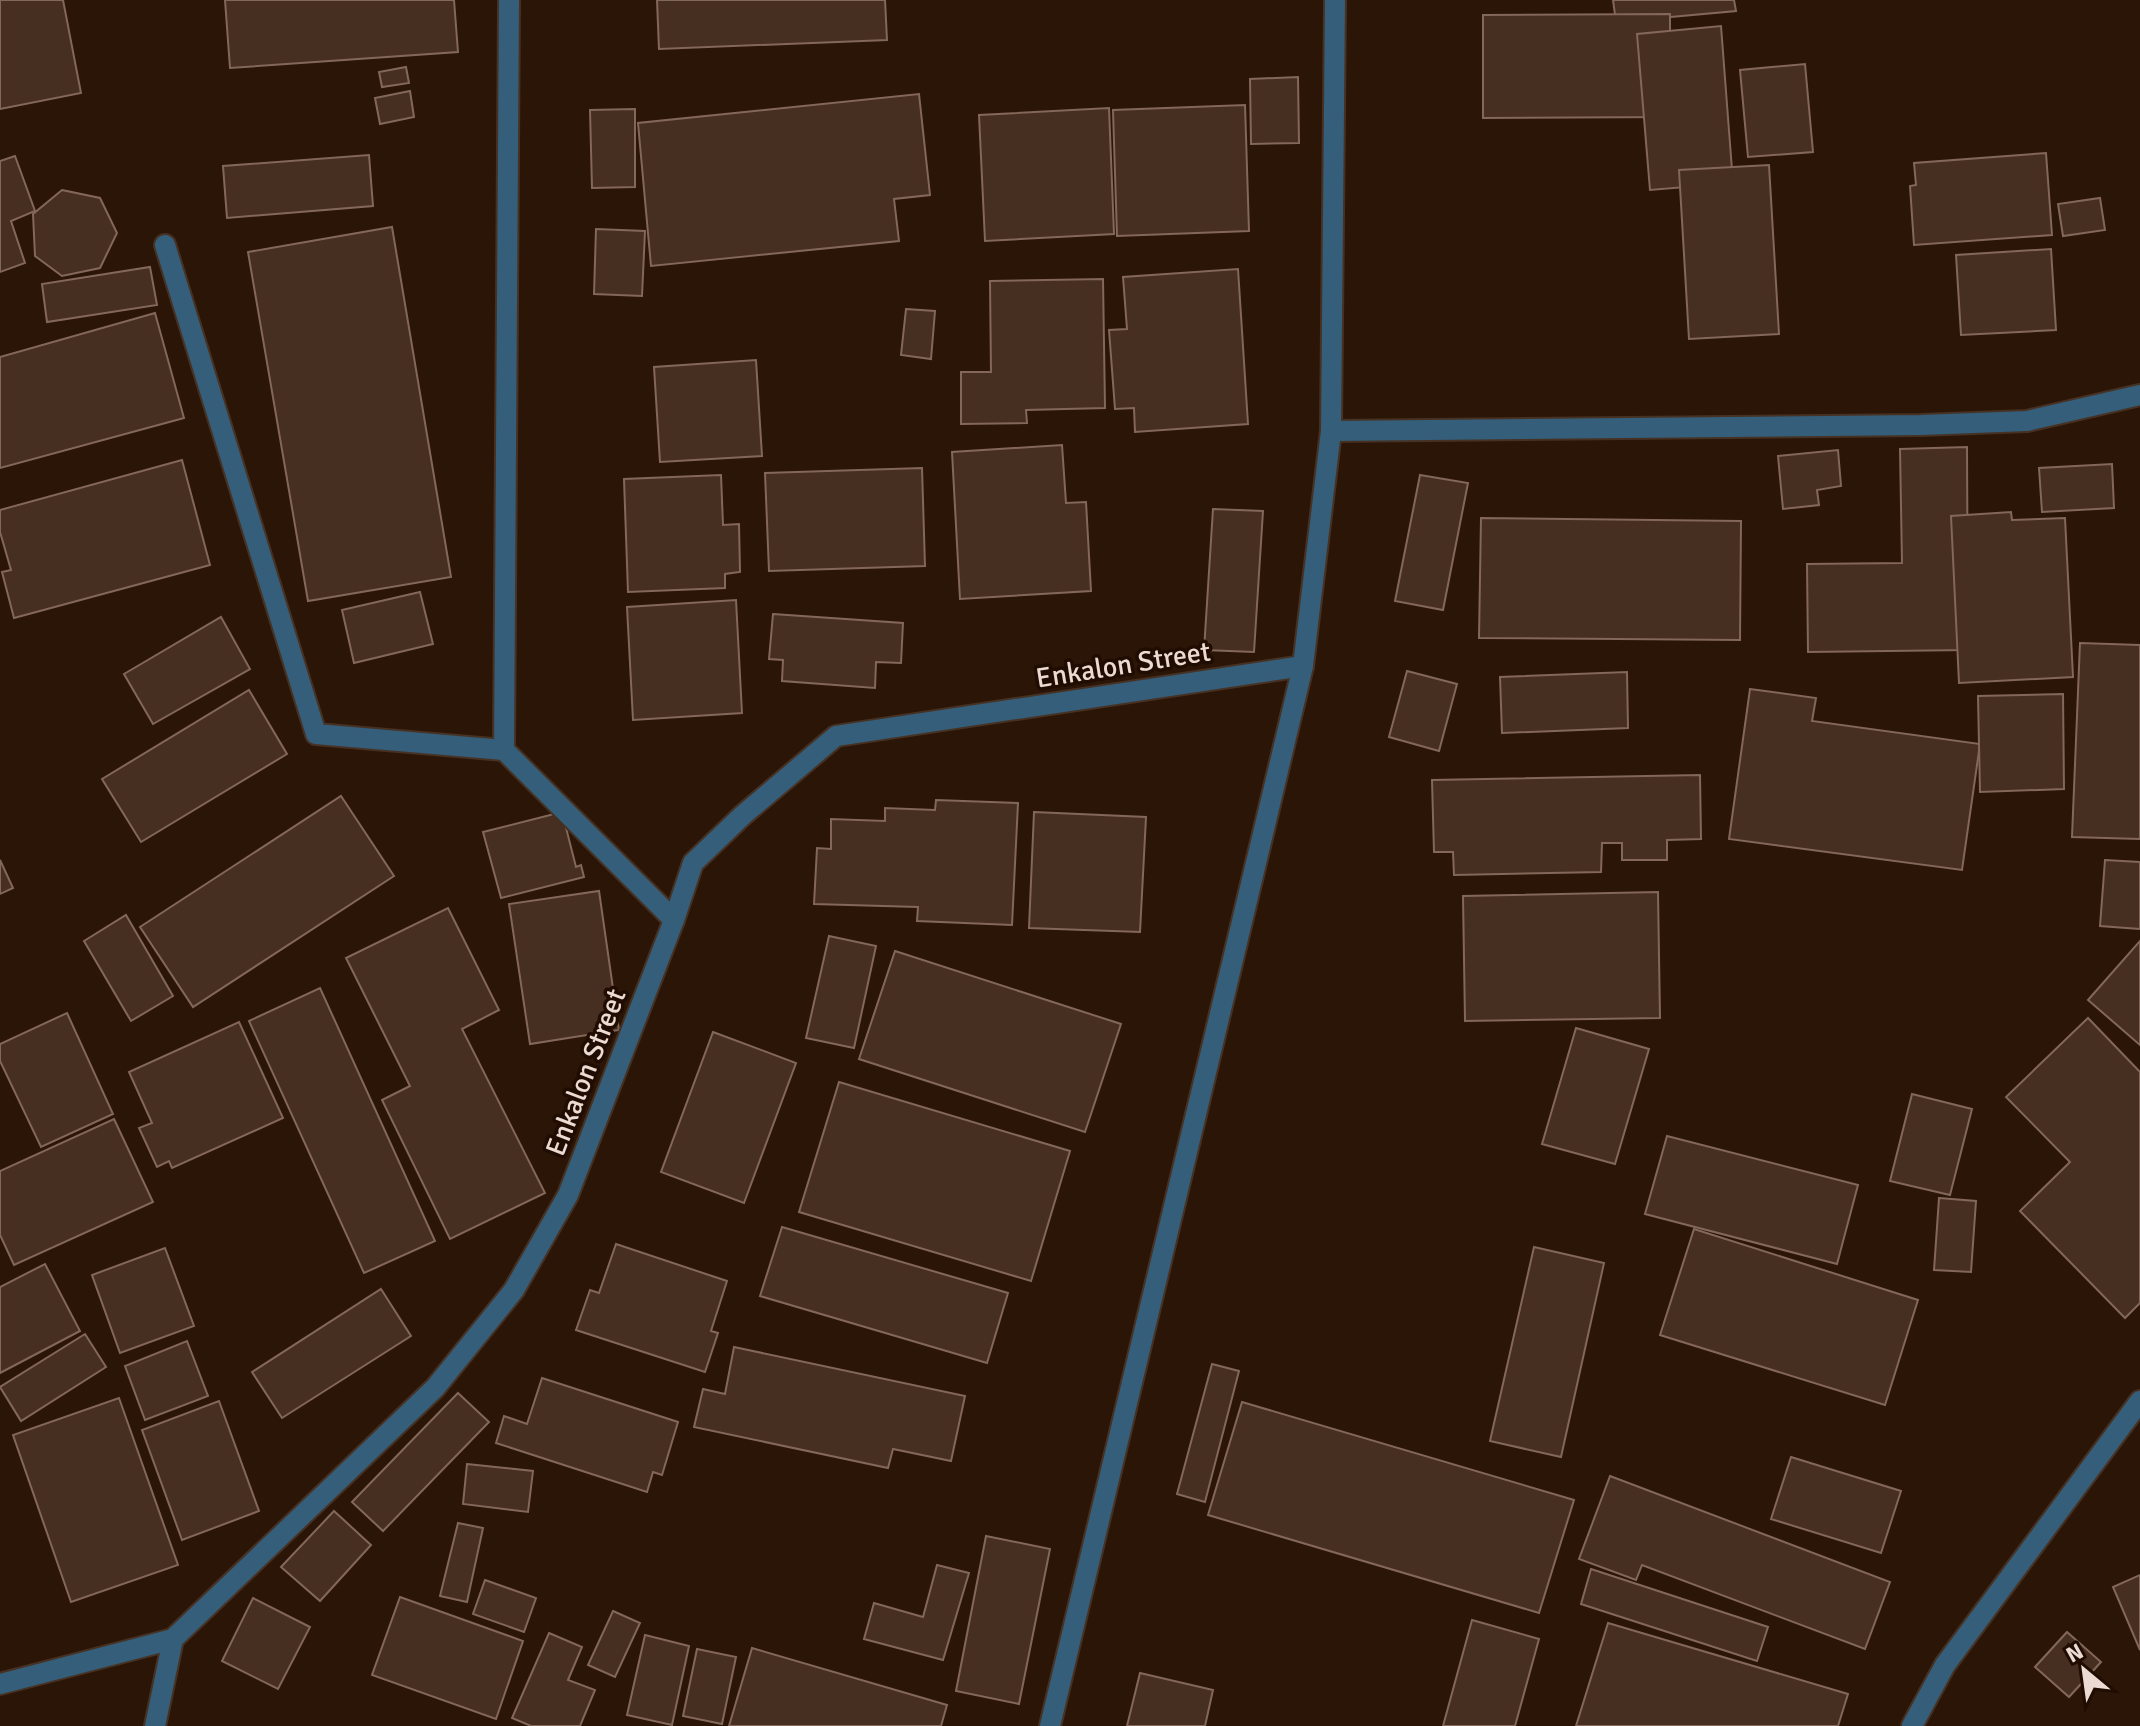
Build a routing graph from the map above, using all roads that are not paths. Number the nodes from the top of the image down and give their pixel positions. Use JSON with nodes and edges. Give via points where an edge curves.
{"nodes":[{"id":1,"x":509,"y":0,"type":"edge"},
{"id":2,"x":1335,"y":0,"type":"edge"},
{"id":3,"x":165,"y":245,"type":"dead end"},
{"id":4,"x":2140,"y":395,"type":"edge"},
{"id":5,"x":1331,"y":431,"type":"junction"},
{"id":6,"x":1303,"y":666,"type":"junction"},
{"id":7,"x":504,"y":750,"type":"junction"},
{"id":8,"x":674,"y":920,"type":"junction"},
{"id":9,"x":2140,"y":1401,"type":"edge"},
{"id":10,"x":173,"y":1639,"type":"junction"},
{"id":11,"x":0,"y":1684,"type":"edge"},
{"id":12,"x":155,"y":1726,"type":"edge"},
{"id":13,"x":1050,"y":1726,"type":"edge"},
{"id":14,"x":1912,"y":1726,"type":"edge"}],
"edges":[{"from":1,"to":7,"type":"street"},
{"from":2,"to":5,"type":"street"},
{"from":3,"to":7,"type":"street","via":[[316,734]]},
{"from":4,"to":5,"type":"street","via":[[2027,421]]},
{"from":5,"to":6,"type":"street"},
{"from":6,"to":8,"type":"street","name":"Enkalon Street","via":[[836,736],[693,863]]},
{"from":6,"to":13,"type":"street"},
{"from":7,"to":8,"type":"street"},
{"from":8,"to":10,"type":"street","name":"Enkalon Street","via":[[568,1195],[514,1290],[435,1388]]},
{"from":9,"to":14,"type":"street","via":[[1945,1665]]},
{"from":10,"to":11,"type":"street","name":"Enkalon Street"},
{"from":10,"to":12,"type":"street"}]}
